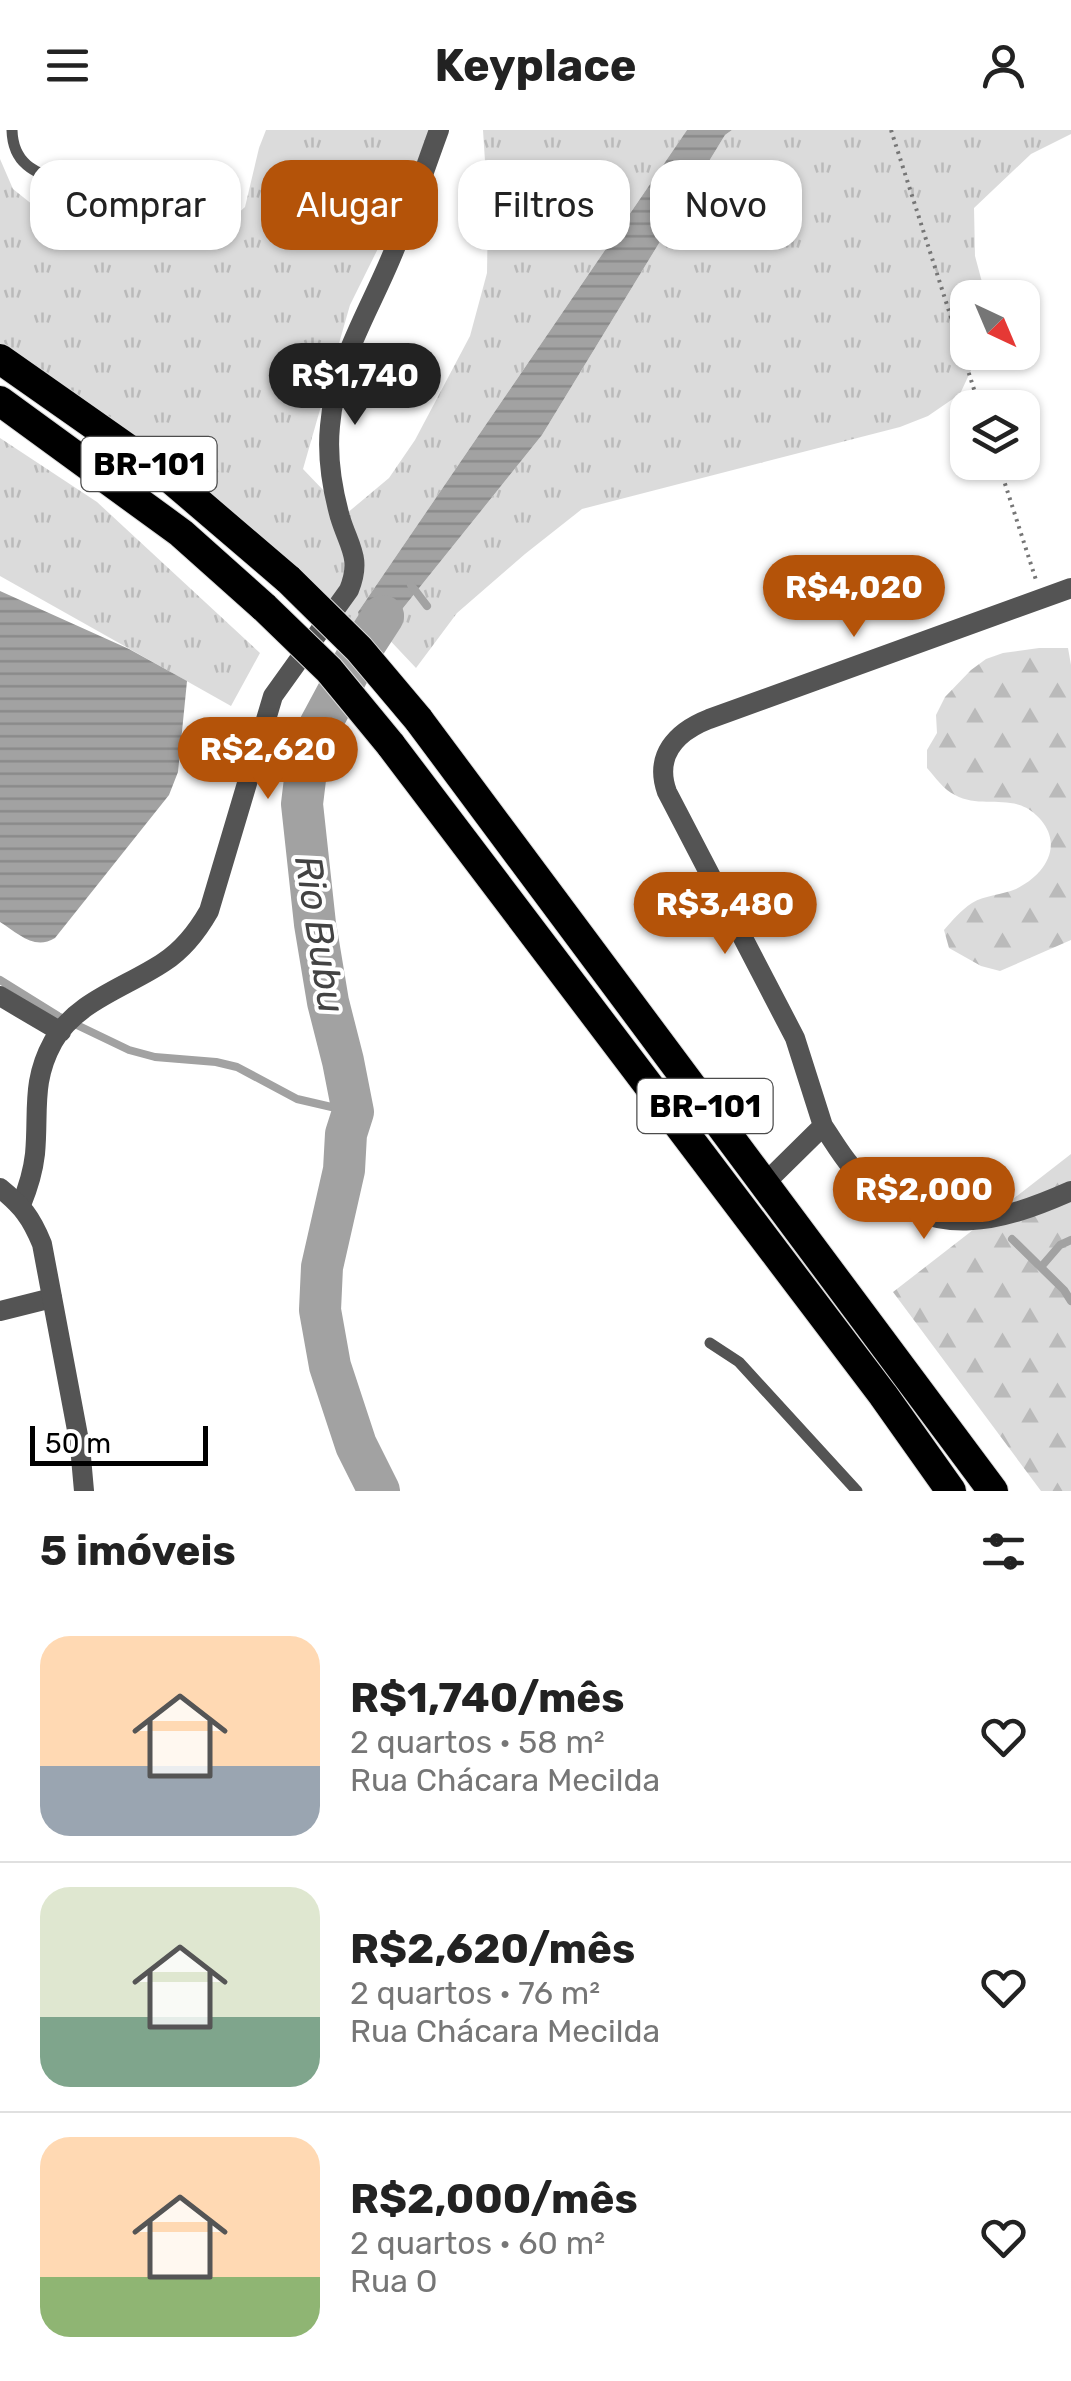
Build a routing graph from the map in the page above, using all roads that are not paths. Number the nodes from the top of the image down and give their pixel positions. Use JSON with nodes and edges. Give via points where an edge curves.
{"nodes":[{"id":1,"x":12,"y":130,"type":"edge"},
{"id":2,"x":439,"y":130,"type":"edge"},
{"id":3,"x":30,"y":168,"type":"edge"},
{"id":4,"x":0,"y":359,"type":"edge"},
{"id":5,"x":0,"y":401,"type":"edge"},
{"id":6,"x":1071,"y":588,"type":"edge"},
{"id":7,"x":0,"y":996,"type":"edge"},
{"id":8,"x":61,"y":1032,"type":"junction"},
{"id":9,"x":823,"y":1126,"type":"junction"},
{"id":10,"x":763,"y":1185,"type":"junction"},
{"id":11,"x":0,"y":1188,"type":"edge"},
{"id":12,"x":1071,"y":1191,"type":"edge"},
{"id":13,"x":21,"y":1205,"type":"junction"},
{"id":14,"x":52,"y":1298,"type":"junction"},
{"id":15,"x":0,"y":1310,"type":"edge"},
{"id":16,"x":710,"y":1343,"type":"dead end"},
{"id":17,"x":84,"y":1491,"type":"edge"},
{"id":18,"x":856,"y":1491,"type":"edge"},
{"id":19,"x":950,"y":1491,"type":"edge"},
{"id":20,"x":993,"y":1491,"type":"edge"}],
"edges":[{"from":1,"to":3,"type":"lane","via":[[12,144]]},
{"from":2,"to":8,"type":"street","via":[[352,340],[330,424],[329,461],[354,576],[273,696],[209,911],[196,934]]},
{"from":4,"to":10,"type":"highway","number":"BR-101","bridge":true,"via":[[170,479],[358,649],[418,719]]},
{"from":5,"to":19,"type":"highway","number":"BR-101","bridge":true,"via":[[180,534],[328,670],[884,1395]]},
{"from":6,"to":9,"type":"street","via":[[697,723],[670,746],[662,778],[667,792],[795,1038]]},
{"from":7,"to":8,"type":"street"},
{"from":8,"to":13,"type":"street","via":[[36,1092],[36,1150]]},
{"from":9,"to":10,"type":"street"},
{"from":9,"to":12,"type":"street","via":[[851,1166],[922,1216],[994,1218]]},
{"from":10,"to":20,"type":"highway","number":"BR-101"},
{"from":11,"to":13,"type":"street"},
{"from":13,"to":14,"type":"street","via":[[42,1244]]},
{"from":14,"to":15,"type":"street"},
{"from":14,"to":17,"type":"street"},
{"from":16,"to":18,"type":"lane","via":[[738,1362]]}]}
